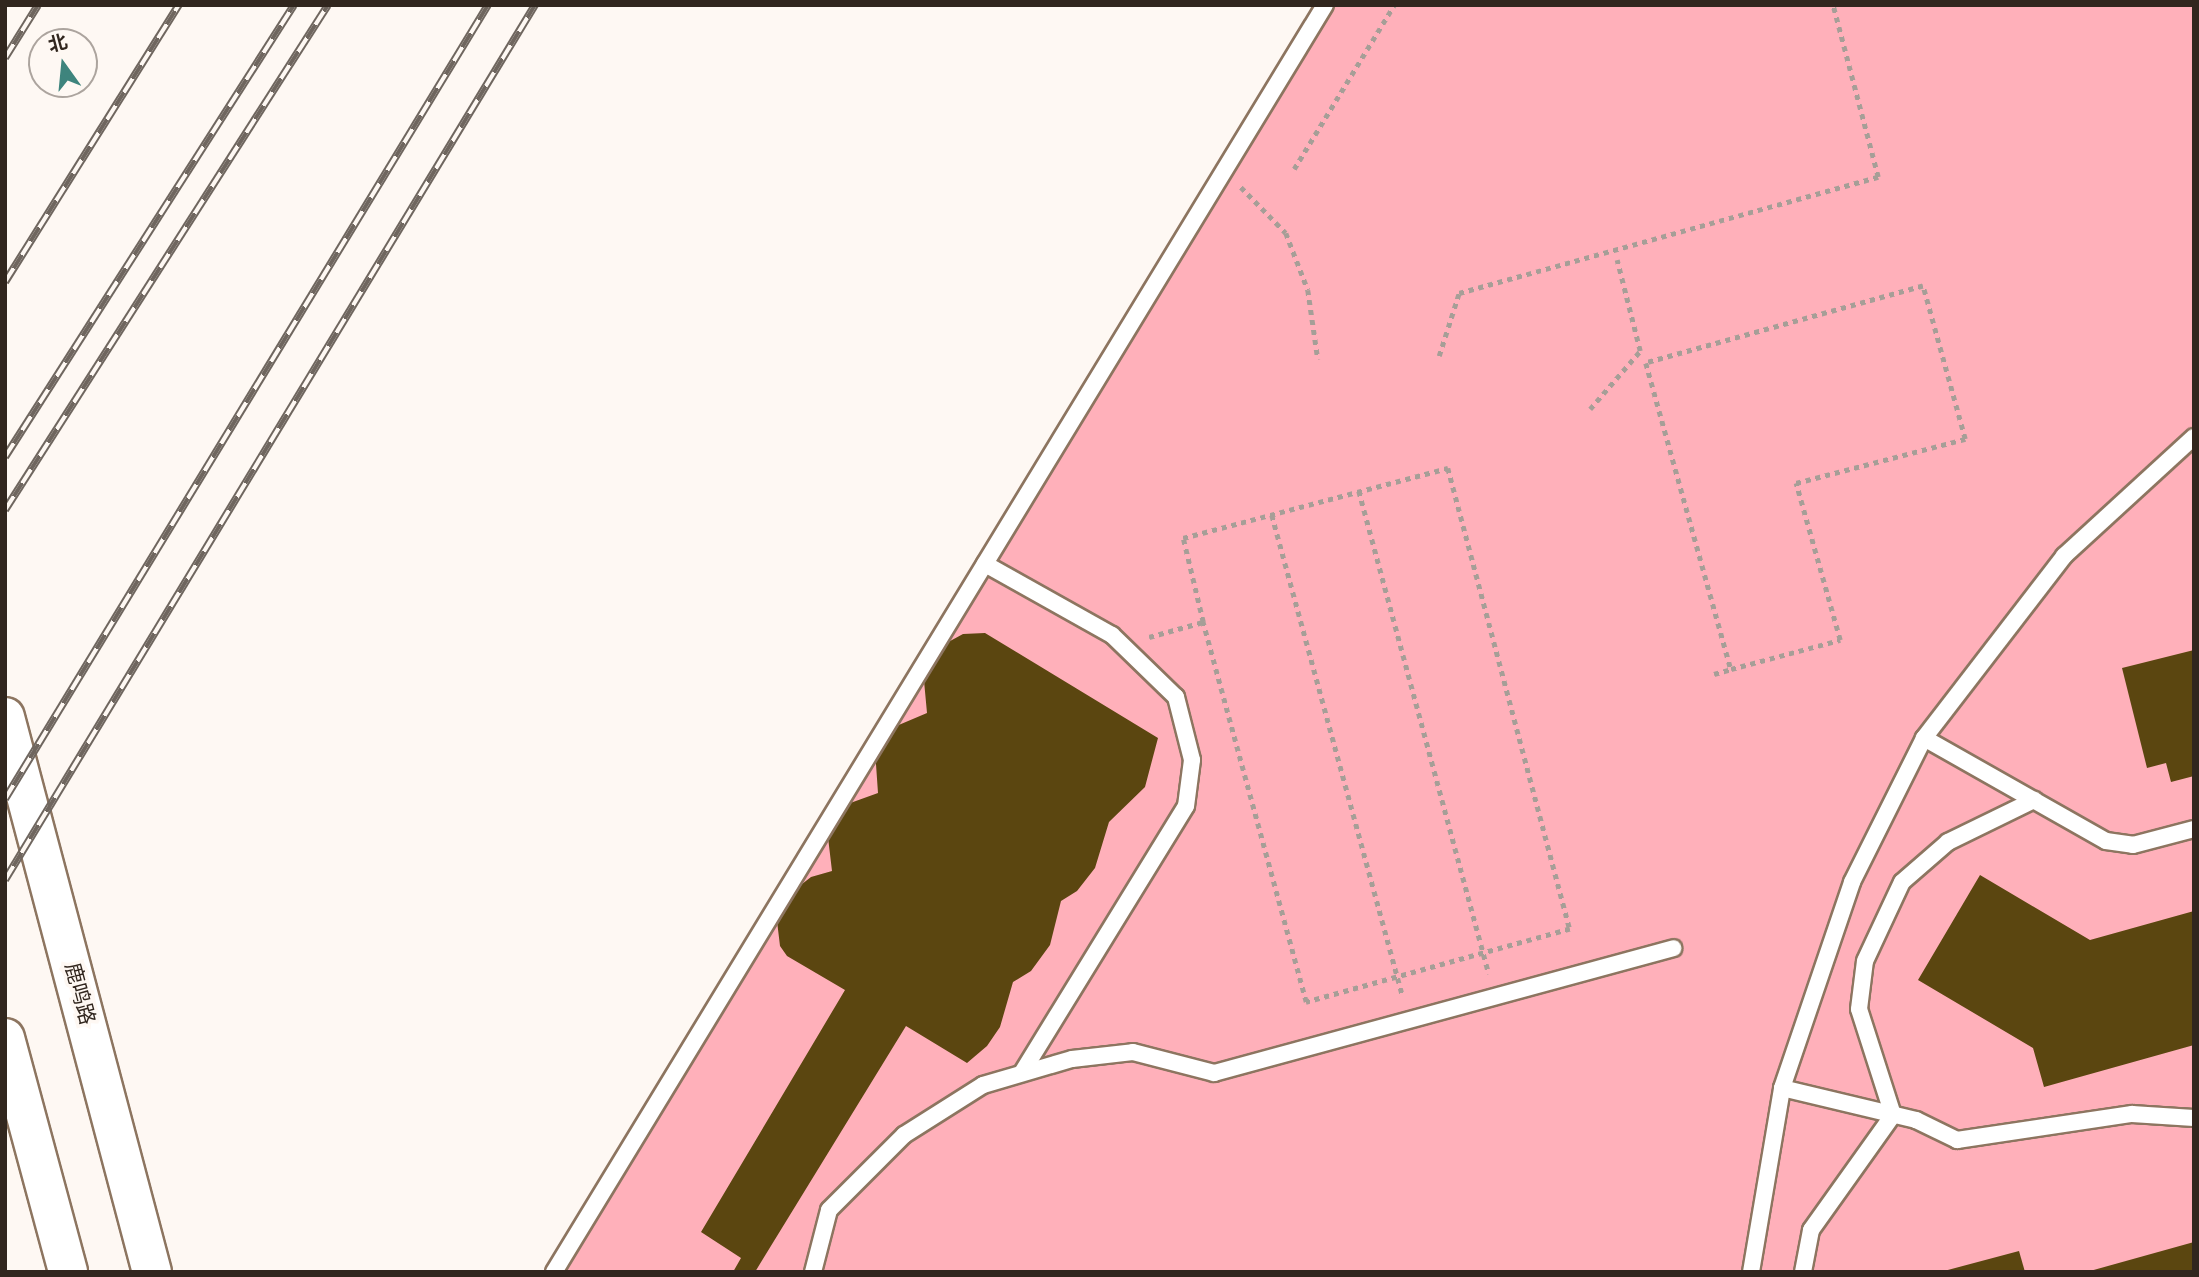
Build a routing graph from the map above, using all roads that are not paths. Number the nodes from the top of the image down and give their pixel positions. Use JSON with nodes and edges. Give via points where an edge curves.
{"nodes":[{"id":1,"x":1325,"y":5,"type":"edge"},
{"id":2,"x":2194,"y":437,"type":"edge"},
{"id":3,"x":985,"y":564,"type":"junction"},
{"id":4,"x":5,"y":717,"type":"edge"},
{"id":5,"x":1924,"y":738,"type":"junction"},
{"id":6,"x":2034,"y":800,"type":"junction"},
{"id":7,"x":2194,"y":829,"type":"edge"},
{"id":8,"x":1673,"y":948,"type":"dead end"},
{"id":9,"x":5,"y":1038,"type":"edge"},
{"id":10,"x":1022,"y":1073,"type":"junction"},
{"id":11,"x":1782,"y":1088,"type":"junction"},
{"id":12,"x":1893,"y":1115,"type":"junction"},
{"id":13,"x":2194,"y":1118,"type":"edge"},
{"id":14,"x":68,"y":1272,"type":"edge"},
{"id":15,"x":152,"y":1272,"type":"edge"},
{"id":16,"x":554,"y":1272,"type":"edge"},
{"id":17,"x":814,"y":1272,"type":"edge"},
{"id":18,"x":1751,"y":1272,"type":"edge"},
{"id":19,"x":1803,"y":1272,"type":"edge"}],
"edges":[{"from":1,"to":3,"type":"lane"},
{"from":2,"to":5,"type":"lane","via":[[2064,556]]},
{"from":3,"to":10,"type":"lane","via":[[1121,644],[1176,696],[1192,760],[1186,806]]},
{"from":3,"to":16,"type":"lane"},
{"from":4,"to":15,"type":"main road","name":"鹿鸣路"},
{"from":5,"to":6,"type":"lane"},
{"from":5,"to":11,"type":"lane","via":[[1852,882]]},
{"from":6,"to":7,"type":"lane","via":[[2106,841],[2133,845]]},
{"from":6,"to":12,"type":"lane","via":[[1948,842],[1902,882],[1865,961],[1859,1009]]},
{"from":8,"to":10,"type":"lane","via":[[1214,1073],[1133,1052],[1072,1059]]},
{"from":9,"to":14,"type":"main road"},
{"from":10,"to":17,"type":"lane","via":[[983,1085],[904,1135],[829,1210]]},
{"from":11,"to":12,"type":"lane"},
{"from":11,"to":18,"type":"lane"},
{"from":12,"to":13,"type":"lane","via":[[1957,1140],[2132,1114]]},
{"from":12,"to":19,"type":"lane","via":[[1811,1230]]}]}
